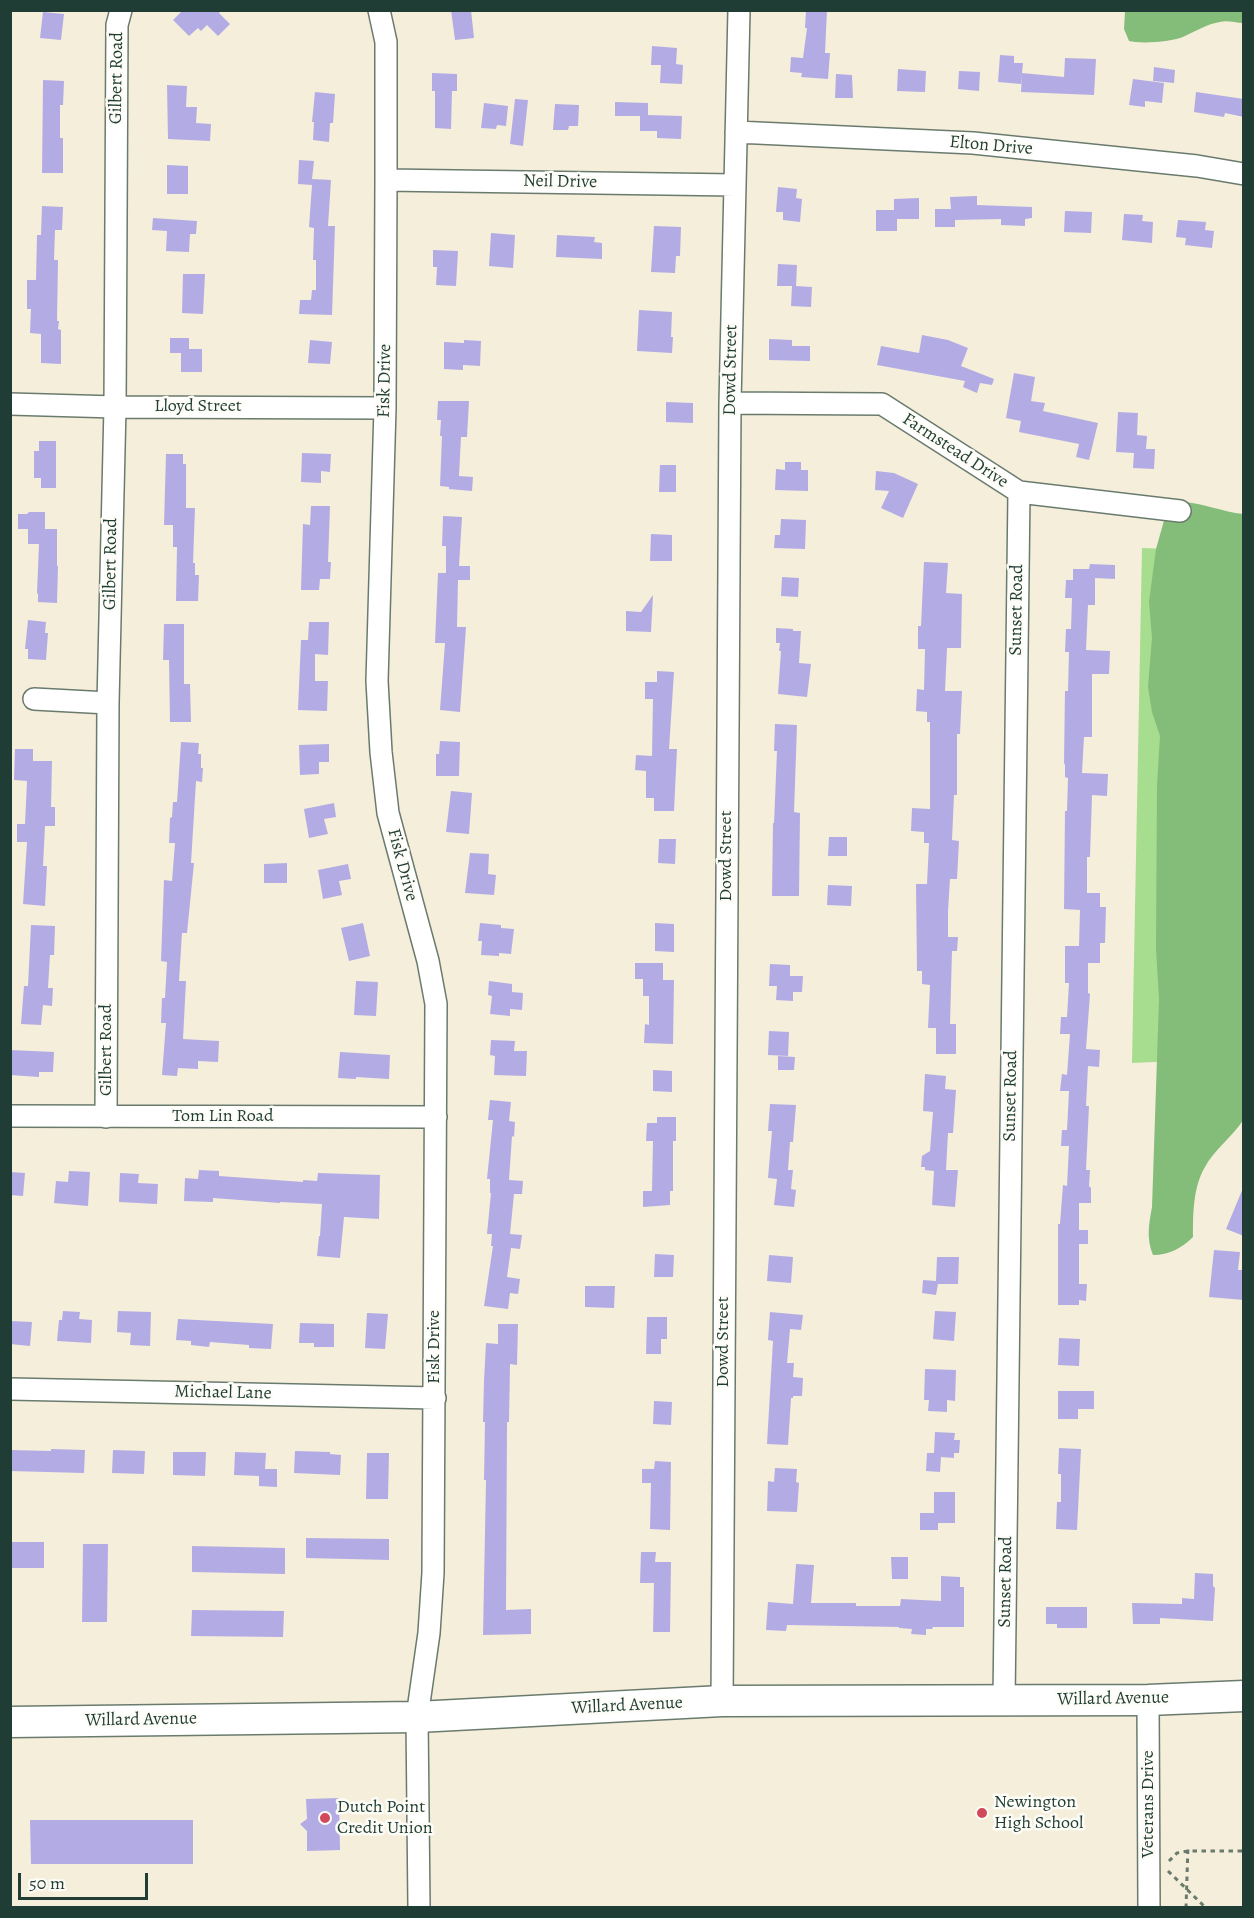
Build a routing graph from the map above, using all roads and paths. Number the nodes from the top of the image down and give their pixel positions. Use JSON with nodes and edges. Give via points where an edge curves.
{"nodes":[{"id":1,"x":121,"y":10,"type":"edge"},
{"id":2,"x":379,"y":10,"type":"edge"},
{"id":3,"x":739,"y":10,"type":"edge"},
{"id":4,"x":736,"y":132,"type":"junction"},
{"id":5,"x":1244,"y":174,"type":"edge"},
{"id":6,"x":386,"y":180,"type":"junction"},
{"id":7,"x":735,"y":185,"type":"junction"},
{"id":8,"x":730,"y":403,"type":"junction"},
{"id":9,"x":10,"y":404,"type":"edge"},
{"id":10,"x":115,"y":407,"type":"junction"},
{"id":11,"x":385,"y":408,"type":"junction"},
{"id":12,"x":1019,"y":492,"type":"junction"},
{"id":13,"x":1180,"y":511,"type":"dead end"},
{"id":14,"x":34,"y":699,"type":"dead end"},
{"id":15,"x":108,"y":703,"type":"junction"},
{"id":16,"x":10,"y":1116,"type":"edge"},
{"id":17,"x":106,"y":1117,"type":"junction"},
{"id":18,"x":436,"y":1117,"type":"junction"},
{"id":19,"x":10,"y":1389,"type":"edge"},
{"id":20,"x":435,"y":1398,"type":"junction"},
{"id":21,"x":1244,"y":1696,"type":"edge"},
{"id":22,"x":1004,"y":1700,"type":"junction"},
{"id":23,"x":722,"y":1701,"type":"junction"},
{"id":24,"x":1149,"y":1701,"type":"junction"},
{"id":25,"x":417,"y":1717,"type":"junction"},
{"id":26,"x":10,"y":1722,"type":"edge"},
{"id":27,"x":1188,"y":1845,"type":"dead end"},
{"id":28,"x":1188,"y":1851,"type":"junction"},
{"id":29,"x":1244,"y":1851,"type":"edge"},
{"id":30,"x":1186,"y":1888,"type":"junction"},
{"id":31,"x":419,"y":1908,"type":"edge"},
{"id":32,"x":1149,"y":1908,"type":"edge"},
{"id":33,"x":1186,"y":1908,"type":"edge"},
{"id":34,"x":1206,"y":1908,"type":"edge"}],
"edges":[{"from":1,"to":10,"type":"street","name":"Gilbert Road","via":[[117,25]]},
{"from":2,"to":6,"type":"street","name":"Fisk Drive","via":[[386,42]]},
{"from":3,"to":4,"type":"street","name":"Dowd Street"},
{"from":4,"to":5,"type":"street","name":"Elton Drive","via":[[973,143]]},
{"from":4,"to":7,"type":"street","name":"Dowd Street"},
{"from":6,"to":7,"type":"street","name":"Neil Drive"},
{"from":6,"to":11,"type":"street","name":"Fisk Drive"},
{"from":7,"to":8,"type":"street","name":"Dowd Street"},
{"from":8,"to":12,"type":"street","name":"Farmstead Drive","via":[[882,404]]},
{"from":8,"to":23,"type":"street","name":"Dowd Street"},
{"from":9,"to":10,"type":"street","name":"Lloyd Street"},
{"from":10,"to":11,"type":"street","name":"Lloyd Street"},
{"from":10,"to":15,"type":"street","name":"Gilbert Road"},
{"from":11,"to":18,"type":"street","name":"Fisk Drive","via":[[377,681],[381,752],[388,813],[436,1004]]},
{"from":12,"to":13,"type":"street","name":"Farmstead Drive"},
{"from":12,"to":22,"type":"street","name":"Sunset Road"},
{"from":14,"to":15,"type":"street"},
{"from":15,"to":17,"type":"street","name":"Gilbert Road"},
{"from":16,"to":17,"type":"street","name":"Tom Lin Road"},
{"from":17,"to":18,"type":"street","name":"Tom Lin Road"},
{"from":18,"to":20,"type":"street","name":"Fisk Drive"},
{"from":19,"to":20,"type":"street","name":"Michael Lane"},
{"from":20,"to":25,"type":"street","name":"Fisk Drive","via":[[433,1573]]},
{"from":21,"to":24,"type":"main road","name":"Willard Avenue"},
{"from":22,"to":23,"type":"main road","name":"Willard Avenue"},
{"from":22,"to":24,"type":"main road","name":"Willard Avenue"},
{"from":23,"to":25,"type":"main road","name":"Willard Avenue"},
{"from":24,"to":32,"type":"street","name":"Veterans Drive"},
{"from":25,"to":26,"type":"main road","name":"Willard Avenue"},
{"from":25,"to":31,"type":"street","name":"Fisk Drive"},
{"from":27,"to":28,"type":"path"},
{"from":28,"to":29,"type":"path"},
{"from":28,"to":30,"type":"path"},
{"from":28,"to":30,"type":"path","via":[[1177,1853],[1163,1866]]},
{"from":30,"to":33,"type":"path"},
{"from":30,"to":34,"type":"path"}]}
